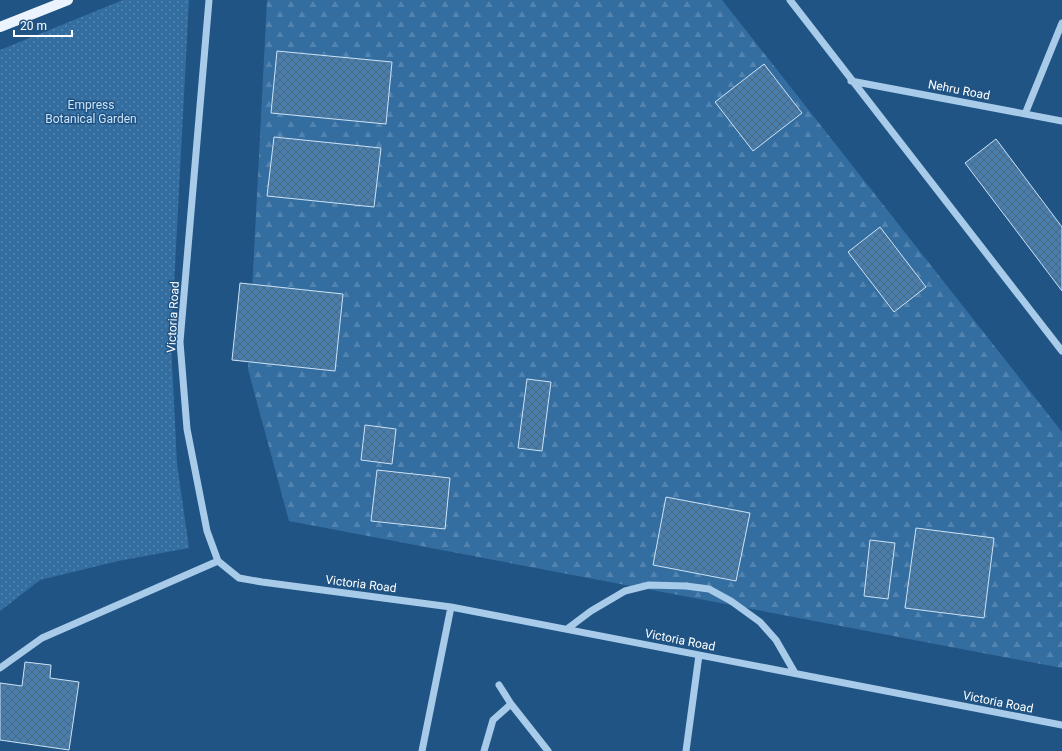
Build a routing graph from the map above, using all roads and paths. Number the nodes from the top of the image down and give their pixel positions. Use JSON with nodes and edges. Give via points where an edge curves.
{"nodes":[{"id":1,"x":68,"y":0,"type":"edge"},
{"id":2,"x":210,"y":0,"type":"edge"},
{"id":3,"x":790,"y":0,"type":"edge"},
{"id":4,"x":1062,"y":23,"type":"edge"},
{"id":5,"x":0,"y":27,"type":"edge"},
{"id":6,"x":851,"y":81,"type":"junction"},
{"id":7,"x":1025,"y":114,"type":"junction"},
{"id":8,"x":1062,"y":121,"type":"edge"},
{"id":9,"x":1062,"y":351,"type":"edge"},
{"id":10,"x":218,"y":561,"type":"junction"},
{"id":11,"x":450,"y":607,"type":"junction"},
{"id":12,"x":567,"y":629,"type":"junction"},
{"id":13,"x":699,"y":655,"type":"junction"},
{"id":14,"x":0,"y":668,"type":"edge"},
{"id":15,"x":795,"y":673,"type":"junction"},
{"id":16,"x":500,"y":685,"type":"dead end"},
{"id":17,"x":511,"y":704,"type":"junction"},
{"id":18,"x":1062,"y":725,"type":"edge"},
{"id":19,"x":422,"y":751,"type":"edge"},
{"id":20,"x":484,"y":751,"type":"edge"},
{"id":21,"x":548,"y":751,"type":"edge"},
{"id":22,"x":686,"y":751,"type":"edge"}],
"edges":[{"from":1,"to":5,"type":"main road"},
{"from":2,"to":10,"type":"street","name":"Victoria Road","via":[[180,342],[187,429],[207,530]]},
{"from":3,"to":6,"type":"street"},
{"from":4,"to":7,"type":"street"},
{"from":6,"to":7,"type":"street","name":"Nehru Road"},
{"from":6,"to":9,"type":"street"},
{"from":7,"to":8,"type":"street","name":"Nehru Road"},
{"from":10,"to":11,"type":"street","name":"Victoria Road","via":[[239,578]]},
{"from":10,"to":14,"type":"street","via":[[42,638]]},
{"from":11,"to":12,"type":"street","name":"Victoria Road"},
{"from":11,"to":19,"type":"street"},
{"from":12,"to":13,"type":"street","name":"Victoria Road"},
{"from":12,"to":15,"type":"street","via":[[625,591],[649,585],[686,586],[709,590],[731,601],[760,622],[776,640]]},
{"from":13,"to":15,"type":"street","name":"Victoria Road"},
{"from":13,"to":22,"type":"street"},
{"from":15,"to":18,"type":"street","name":"Victoria Road"},
{"from":16,"to":17,"type":"street"},
{"from":17,"to":20,"type":"street","via":[[493,720]]},
{"from":17,"to":21,"type":"street"}]}
